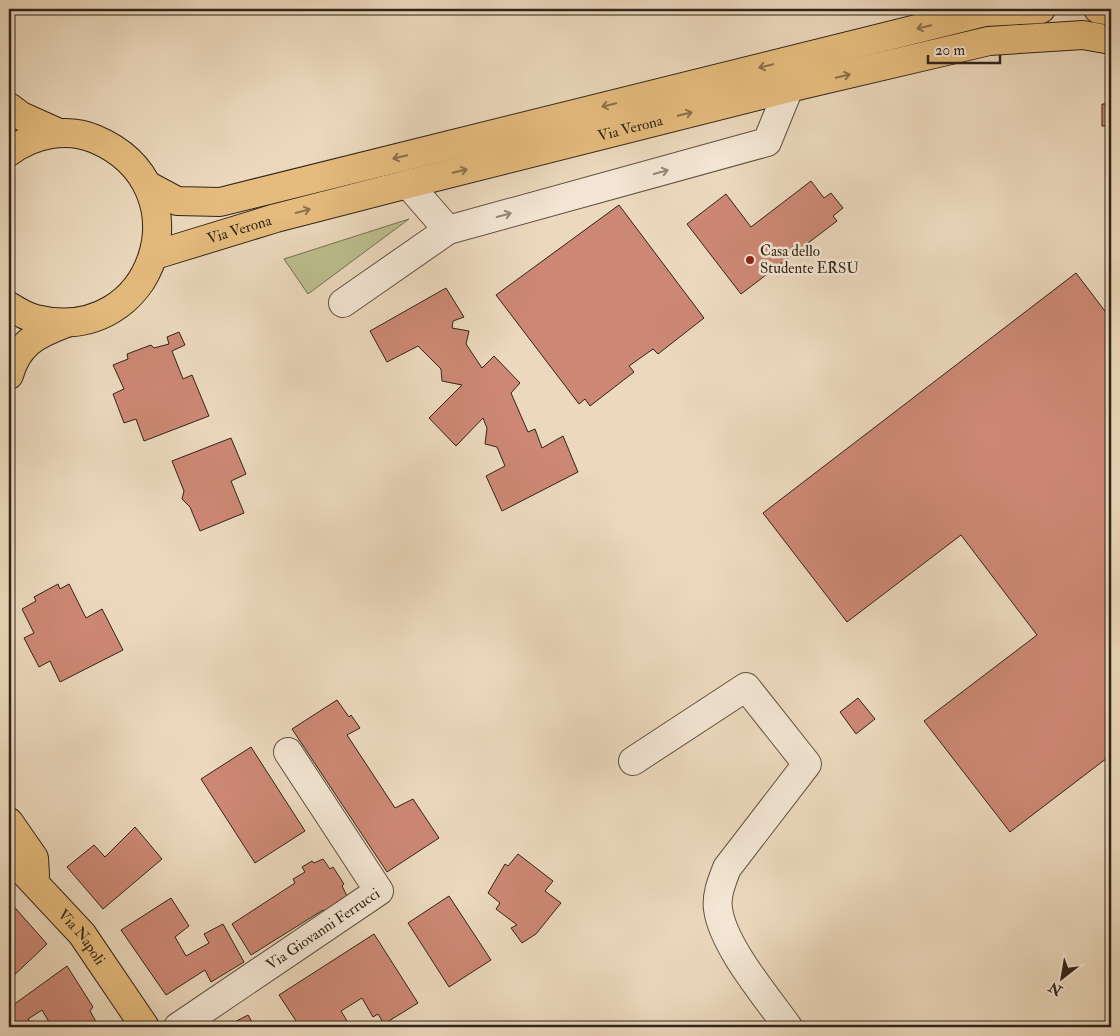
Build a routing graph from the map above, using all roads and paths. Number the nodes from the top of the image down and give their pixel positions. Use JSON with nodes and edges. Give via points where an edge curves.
{"nodes":[{"id":1,"x":1041,"y":9,"type":"edge"},
{"id":2,"x":1098,"y":9,"type":"edge"},
{"id":3,"x":1111,"y":11,"type":"edge"},
{"id":4,"x":1111,"y":40,"type":"edge"},
{"id":5,"x":790,"y":88,"type":"junction"},
{"id":6,"x":9,"y":106,"type":"edge"},
{"id":7,"x":59,"y":133,"type":"junction"},
{"id":8,"x":9,"y":152,"type":"edge"},
{"id":9,"x":408,"y":184,"type":"junction"},
{"id":10,"x":149,"y":186,"type":"junction"},
{"id":11,"x":448,"y":230,"type":"junction"},
{"id":12,"x":155,"y":255,"type":"junction"},
{"id":13,"x":343,"y":303,"type":"dead end"},
{"id":14,"x":9,"y":306,"type":"edge"},
{"id":15,"x":64,"y":324,"type":"junction"},
{"id":16,"x":9,"y":375,"type":"edge"},
{"id":17,"x":288,"y":752,"type":"dead end"},
{"id":18,"x":633,"y":761,"type":"dead end"},
{"id":19,"x":9,"y":822,"type":"edge"},
{"id":20,"x":9,"y":856,"type":"edge"},
{"id":21,"x":35,"y":882,"type":"junction"},
{"id":22,"x":145,"y":1027,"type":"edge"},
{"id":23,"x":178,"y":1027,"type":"edge"},
{"id":24,"x":788,"y":1027,"type":"edge"}],
"edges":[{"from":1,"to":10,"type":"main road","name":"Via Verona","one_way":true,"via":[[975,14],[220,202],[177,201]]},
{"from":2,"to":3,"type":"main road"},
{"from":5,"to":4,"type":"main road","name":"Via Verona","one_way":true,"via":[[989,41],[1083,36]]},
{"from":9,"to":5,"type":"main road","name":"Via Verona","one_way":true},
{"from":11,"to":5,"type":"street","one_way":true,"via":[[767,142]]},
{"from":6,"to":7,"type":"main road","via":[[21,116]]},
{"from":7,"to":8,"type":"main road","via":[[22,142]]},
{"from":7,"to":10,"type":"main road","via":[[86,136],[112,146],[133,164]]},
{"from":9,"to":11,"type":"street"},
{"from":12,"to":9,"type":"main road","name":"Via Verona","one_way":true,"via":[[276,218]]},
{"from":10,"to":12,"type":"main road","via":[[158,220]]},
{"from":11,"to":13,"type":"street"},
{"from":12,"to":15,"type":"main road","via":[[142,282],[121,304],[94,318]]},
{"from":14,"to":15,"type":"main road","via":[[35,319]]},
{"from":15,"to":16,"type":"main road","via":[[31,339],[14,358]]},
{"from":17,"to":23,"type":"street","name":"Via Giovanni Ferrucci","via":[[379,891]]},
{"from":18,"to":24,"type":"street","via":[[746,687],[808,764],[727,868],[720,887],[718,907],[722,927],[732,945]]},
{"from":19,"to":21,"type":"main road","via":[[34,858]]},
{"from":20,"to":21,"type":"main road","name":"Via Napoli"},
{"from":21,"to":22,"type":"main road","name":"Via Napoli","via":[[82,934]]}]}
